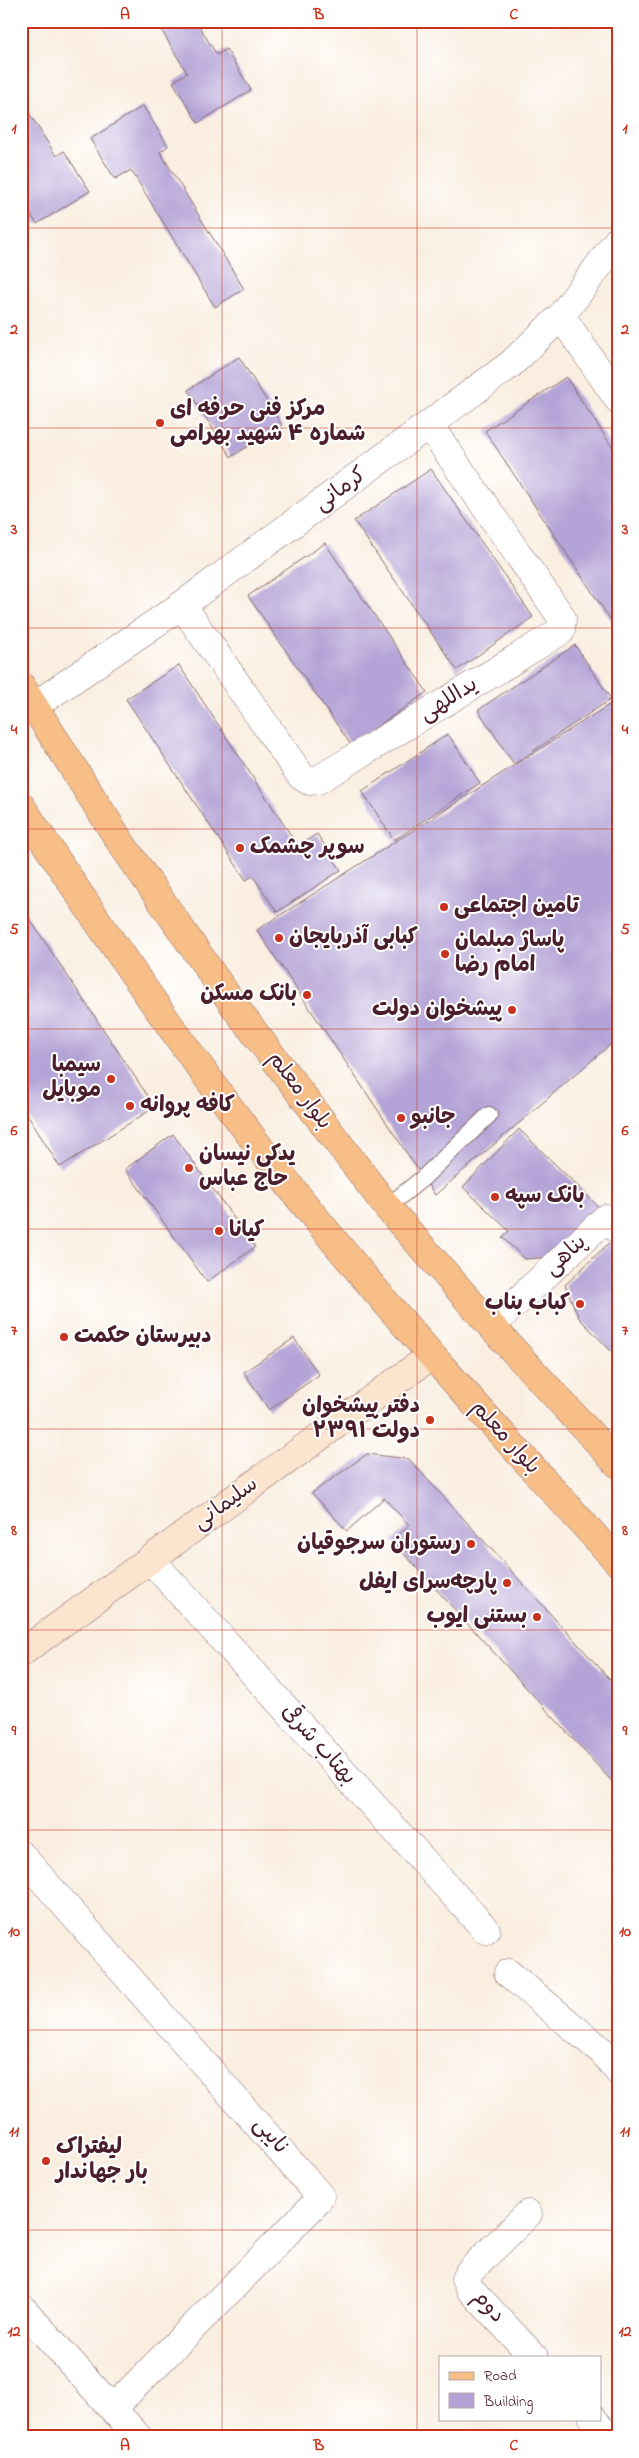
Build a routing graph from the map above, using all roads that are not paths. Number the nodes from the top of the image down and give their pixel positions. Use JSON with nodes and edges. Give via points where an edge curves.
{"nodes":[{"id":1,"x":618,"y":240,"type":"edge"},
{"id":2,"x":562,"y":316,"type":"junction"},
{"id":3,"x":618,"y":399,"type":"edge"},
{"id":4,"x":429,"y":425,"type":"junction"},
{"id":5,"x":182,"y":605,"type":"junction"},
{"id":6,"x":28,"y":696,"type":"edge"},
{"id":7,"x":21,"y":806,"type":"edge"},
{"id":8,"x":489,"y":1114,"type":"dead end"},
{"id":9,"x":387,"y":1207,"type":"junction"},
{"id":10,"x":618,"y":1230,"type":"edge"},
{"id":11,"x":492,"y":1326,"type":"junction"},
{"id":12,"x":431,"y":1356,"type":"junction"},
{"id":13,"x":618,"y":1464,"type":"edge"},
{"id":14,"x":150,"y":1559,"type":"junction"},
{"id":15,"x":618,"y":1562,"type":"edge"},
{"id":16,"x":24,"y":1646,"type":"edge"},
{"id":17,"x":21,"y":1855,"type":"edge"},
{"id":18,"x":486,"y":1930,"type":"dead end"},
{"id":19,"x":508,"y":1973,"type":"dead end"},
{"id":20,"x":613,"y":2053,"type":"edge"},
{"id":21,"x":528,"y":2214,"type":"dead end"},
{"id":22,"x":21,"y":2307,"type":"edge"},
{"id":23,"x":533,"y":2356,"type":"edge"},
{"id":24,"x":113,"y":2408,"type":"junction"},
{"id":25,"x":594,"y":2420,"type":"edge"},
{"id":26,"x":138,"y":2437,"type":"edge"},
{"id":27,"x":609,"y":2437,"type":"edge"}],
"edges":[{"from":1,"to":2,"type":"street","name":"کرمانی"},
{"from":2,"to":3,"type":"street"},
{"from":2,"to":4,"type":"street","name":"کرمانی","via":[[511,364]]},
{"from":4,"to":5,"type":"street","name":"کرمانی"},
{"from":4,"to":5,"type":"street","name":"یداللهی","via":[[562,618],[561,631],[318,780],[309,781],[301,776]]},
{"from":5,"to":6,"type":"street","name":"کرمانی"},
{"from":6,"to":9,"type":"main road","name":"بلوار معلم","via":[[121,843],[235,1007]]},
{"from":7,"to":12,"type":"main road","name":"بلوار معلم","via":[[208,1077],[324,1230]]},
{"from":8,"to":9,"type":"lane","via":[[423,1178]]},
{"from":9,"to":11,"type":"main road","name":"بلوار معلم"},
{"from":10,"to":11,"type":"street","name":"پناهی","via":[[606,1218]]},
{"from":11,"to":13,"type":"main road","name":"بلوار معلم"},
{"from":12,"to":14,"type":"main road","name":"سلیمانی"},
{"from":12,"to":15,"type":"main road","name":"بلوار معلم"},
{"from":14,"to":16,"type":"main road","name":"سلیمانی"},
{"from":14,"to":18,"type":"street","name":"بهتاب شرقی"},
{"from":17,"to":24,"type":"street","name":"نایبی","via":[[320,2196],[318,2202]]},
{"from":19,"to":20,"type":"street"},
{"from":21,"to":23,"type":"street","name":"دوم","via":[[465,2279],[470,2289]]},
{"from":22,"to":24,"type":"street"},
{"from":24,"to":26,"type":"street"},
{"from":25,"to":27,"type":"street"}]}
